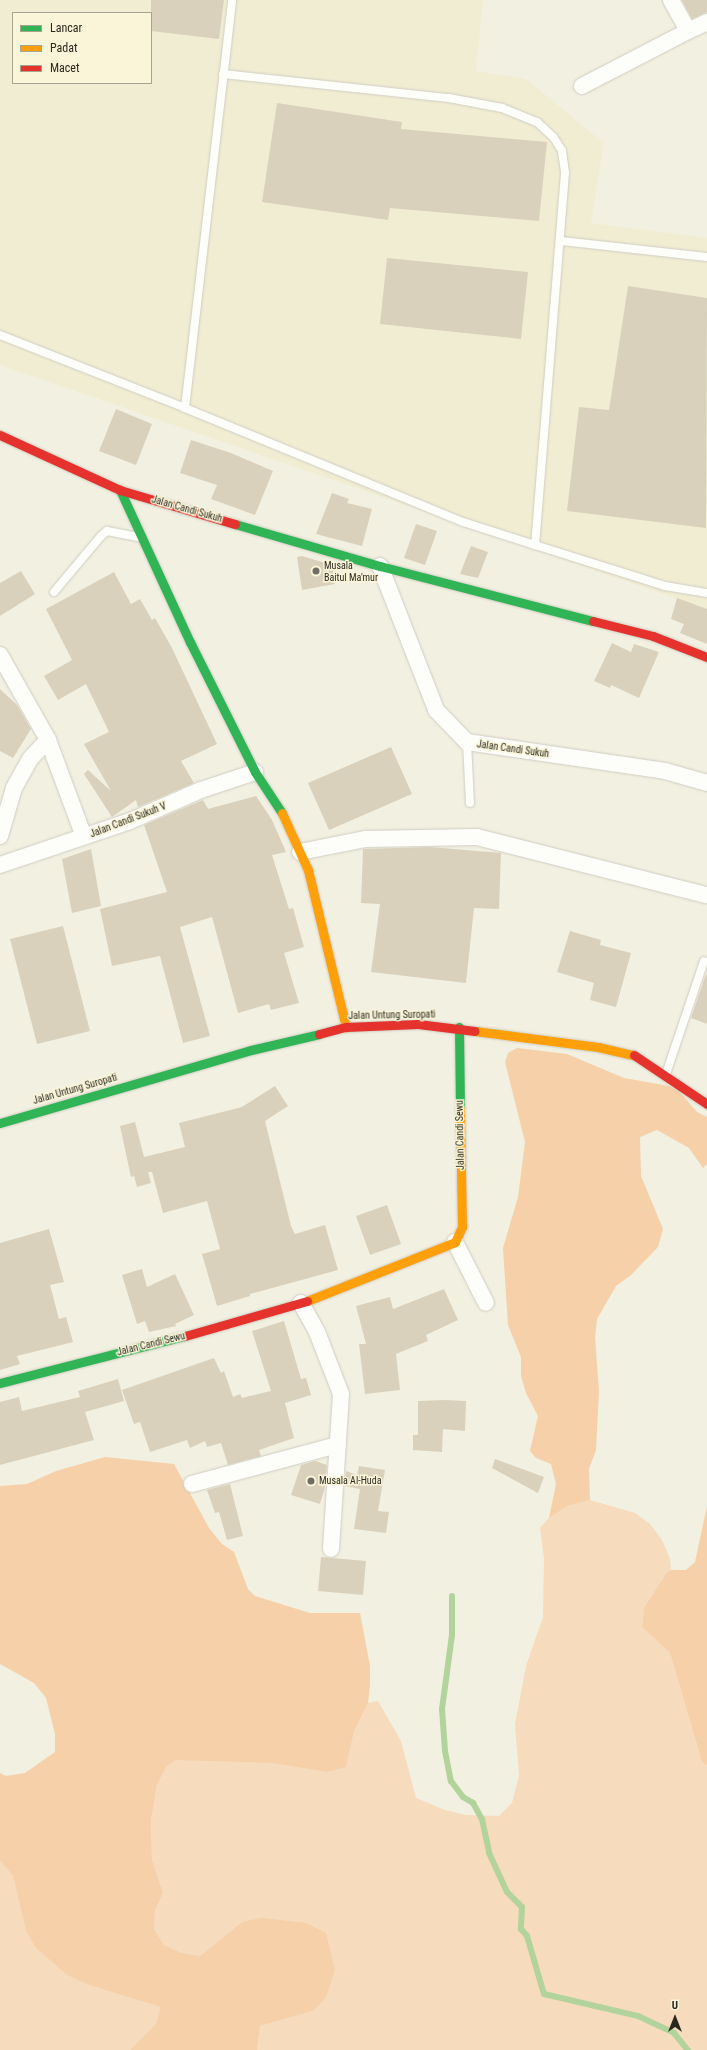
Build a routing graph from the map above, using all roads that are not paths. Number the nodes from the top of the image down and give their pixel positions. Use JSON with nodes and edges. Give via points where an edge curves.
{"nodes":[{"id":1,"x":232,"y":0,"type":"edge"},
{"id":2,"x":671,"y":0,"type":"edge"},
{"id":3,"x":707,"y":22,"type":"edge"},
{"id":4,"x":688,"y":31,"type":"junction"},
{"id":5,"x":223,"y":74,"type":"junction"},
{"id":6,"x":582,"y":86,"type":"dead end"},
{"id":7,"x":561,"y":241,"type":"junction"},
{"id":8,"x":707,"y":257,"type":"edge"},
{"id":9,"x":0,"y":335,"type":"edge"},
{"id":10,"x":186,"y":408,"type":"junction"},
{"id":11,"x":0,"y":435,"type":"edge"},
{"id":12,"x":120,"y":490,"type":"junction"},
{"id":13,"x":140,"y":537,"type":"junction"},
{"id":14,"x":535,"y":545,"type":"junction"},
{"id":15,"x":380,"y":566,"type":"junction"},
{"id":16,"x":54,"y":592,"type":"dead end"},
{"id":17,"x":707,"y":593,"type":"edge"},
{"id":18,"x":0,"y":654,"type":"edge"},
{"id":19,"x":707,"y":657,"type":"edge"},
{"id":20,"x":48,"y":740,"type":"junction"},
{"id":21,"x":467,"y":742,"type":"junction"},
{"id":22,"x":255,"y":772,"type":"junction"},
{"id":23,"x":707,"y":783,"type":"edge"},
{"id":24,"x":470,"y":803,"type":"dead end"},
{"id":25,"x":0,"y":836,"type":"edge"},
{"id":26,"x":84,"y":837,"type":"junction"},
{"id":27,"x":300,"y":852,"type":"junction"},
{"id":28,"x":0,"y":865,"type":"edge"},
{"id":29,"x":707,"y":895,"type":"edge"},
{"id":30,"x":704,"y":961,"type":"dead end"},
{"id":31,"x":346,"y":1026,"type":"junction"},
{"id":32,"x":459,"y":1027,"type":"junction"},
{"id":33,"x":666,"y":1074,"type":"junction"},
{"id":34,"x":707,"y":1104,"type":"edge"},
{"id":35,"x":0,"y":1123,"type":"edge"},
{"id":36,"x":455,"y":1242,"type":"junction"},
{"id":37,"x":301,"y":1304,"type":"junction"},
{"id":38,"x":486,"y":1304,"type":"dead end"},
{"id":39,"x":0,"y":1383,"type":"edge"},
{"id":40,"x":338,"y":1445,"type":"junction"},
{"id":41,"x":192,"y":1484,"type":"dead end"},
{"id":42,"x":331,"y":1549,"type":"dead end"}],
"edges":[{"from":1,"to":5,"type":"lane"},
{"from":2,"to":4,"type":"street"},
{"from":3,"to":4,"type":"street"},
{"from":4,"to":6,"type":"street"},
{"from":5,"to":7,"type":"lane","via":[[449,98],[502,108],[536,122],[554,138],[562,151],[565,173]]},
{"from":5,"to":10,"type":"lane"},
{"from":7,"to":8,"type":"lane"},
{"from":7,"to":14,"type":"lane","via":[[547,376]]},
{"from":9,"to":10,"type":"lane"},
{"from":10,"to":14,"type":"lane","via":[[463,522]]},
{"from":11,"to":12,"type":"street","name":"Jalan Candi Sukuh"},
{"from":12,"to":13,"type":"street"},
{"from":12,"to":15,"type":"street","name":"Jalan Candi Sukuh"},
{"from":13,"to":16,"type":"lane","via":[[107,532]]},
{"from":13,"to":22,"type":"street"},
{"from":14,"to":17,"type":"lane","via":[[658,584]]},
{"from":15,"to":19,"type":"street","name":"Jalan Candi Sukuh","via":[[653,636]]},
{"from":15,"to":21,"type":"street","name":"Jalan Candi Sukuh","via":[[436,710]]},
{"from":18,"to":20,"type":"street"},
{"from":20,"to":25,"type":"street","via":[[30,759],[14,788]]},
{"from":20,"to":26,"type":"street"},
{"from":21,"to":23,"type":"street","name":"Jalan Candi Sukuh","via":[[665,770]]},
{"from":21,"to":24,"type":"lane"},
{"from":22,"to":26,"type":"street","name":"Jalan Candi Sukuh V","via":[[201,790],[130,821]]},
{"from":22,"to":27,"type":"street","via":[[284,814]]},
{"from":26,"to":28,"type":"street","name":"Jalan Candi Sukuh V"},
{"from":27,"to":29,"type":"street","via":[[365,839],[477,837]]},
{"from":27,"to":31,"type":"street","via":[[308,870]]},
{"from":30,"to":33,"type":"lane"},
{"from":31,"to":32,"type":"street","name":"Jalan Untung Suropati","via":[[418,1024]]},
{"from":31,"to":35,"type":"street","name":"Jalan Untung Suropati","via":[[251,1050]]},
{"from":32,"to":33,"type":"street","name":"Jalan Untung Suropati","via":[[636,1055]]},
{"from":32,"to":36,"type":"street","name":"Jalan Candi Sewu","via":[[462,1227]]},
{"from":33,"to":34,"type":"street","name":"Jalan Untung Suropati"},
{"from":36,"to":37,"type":"street","name":"Jalan Candi Sewu"},
{"from":36,"to":38,"type":"street"},
{"from":37,"to":39,"type":"street","name":"Jalan Candi Sewu"},
{"from":37,"to":40,"type":"street","via":[[317,1332],[341,1394]]},
{"from":40,"to":41,"type":"street"},
{"from":40,"to":42,"type":"street"}]}
